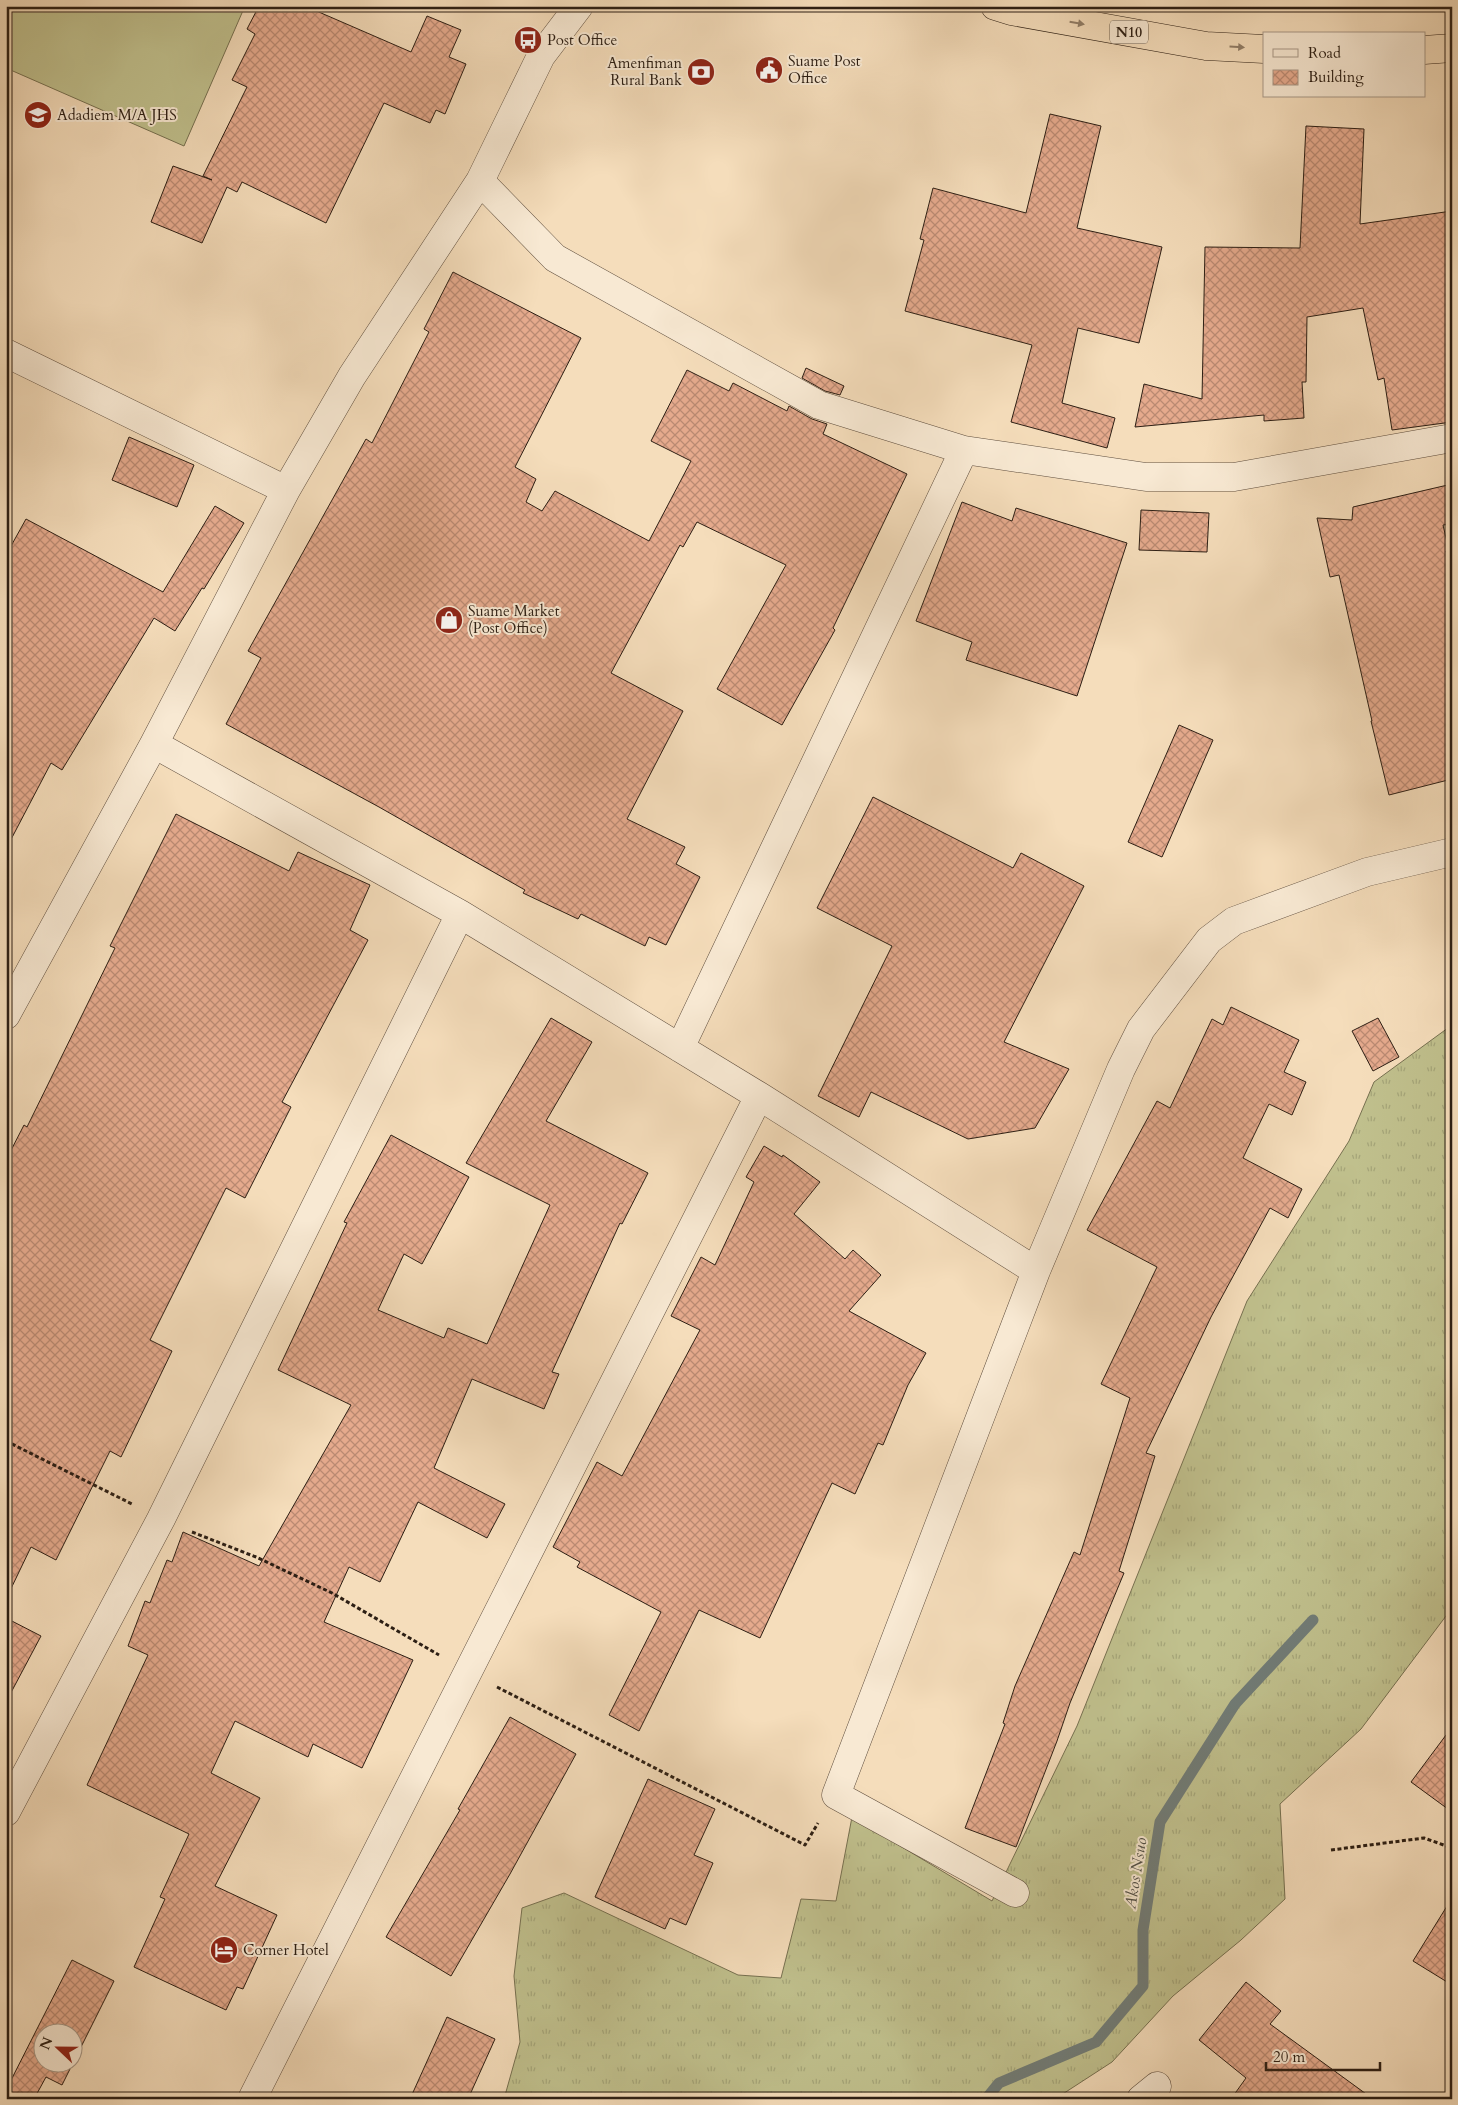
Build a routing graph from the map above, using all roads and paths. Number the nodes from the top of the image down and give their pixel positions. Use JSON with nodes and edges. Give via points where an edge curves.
{"nodes":[{"id":1,"x":579,"y":6,"type":"edge"},
{"id":2,"x":995,"y":6,"type":"edge"},
{"id":3,"x":1452,"y":48,"type":"edge"},
{"id":4,"x":1263,"y":49,"type":"edge"},
{"id":5,"x":1426,"y":50,"type":"edge"},
{"id":6,"x":480,"y":181,"type":"junction"},
{"id":7,"x":6,"y":353,"type":"edge"},
{"id":8,"x":1452,"y":438,"type":"edge"},
{"id":9,"x":964,"y":450,"type":"junction"},
{"id":10,"x":286,"y":490,"type":"junction"},
{"id":11,"x":154,"y":744,"type":"junction"},
{"id":12,"x":1452,"y":852,"type":"edge"},
{"id":13,"x":460,"y":914,"type":"junction"},
{"id":14,"x":6,"y":1015,"type":"edge"},
{"id":15,"x":680,"y":1048,"type":"junction"},
{"id":16,"x":759,"y":1096,"type":"junction"},
{"id":17,"x":1036,"y":1271,"type":"junction"},
{"id":18,"x":6,"y":1441,"type":"edge"},
{"id":19,"x":161,"y":1519,"type":"junction"},
{"id":20,"x":468,"y":1672,"type":"junction"},
{"id":21,"x":836,"y":1795,"type":"junction"},
{"id":22,"x":6,"y":1812,"type":"edge"},
{"id":23,"x":1452,"y":1848,"type":"edge"},
{"id":24,"x":1331,"y":1850,"type":"dead end"},
{"id":25,"x":1015,"y":1893,"type":"dead end"},
{"id":26,"x":252,"y":2099,"type":"edge"}],
"edges":[{"from":1,"to":6,"type":"street","via":[[541,56]]},
{"from":2,"to":4,"type":"highway","number":"N10","one_way":true,"via":[[1206,46]]},
{"from":3,"to":5,"type":"highway"},
{"from":6,"to":9,"type":"street","via":[[563,263],[819,405]]},
{"from":6,"to":10,"type":"street","via":[[352,376]]},
{"from":7,"to":10,"type":"street"},
{"from":8,"to":9,"type":"street","via":[[1234,477],[1146,476]]},
{"from":9,"to":15,"type":"street"},
{"from":10,"to":11,"type":"street"},
{"from":11,"to":13,"type":"street"},
{"from":11,"to":14,"type":"street"},
{"from":12,"to":17,"type":"street","via":[[1367,872],[1234,921],[1209,940],[1142,1029],[1121,1069]]},
{"from":13,"to":15,"type":"street"},
{"from":13,"to":19,"type":"street"},
{"from":15,"to":16,"type":"street"},
{"from":16,"to":17,"type":"street"},
{"from":16,"to":20,"type":"street"},
{"from":17,"to":21,"type":"street"},
{"from":18,"to":19,"type":"path"},
{"from":19,"to":20,"type":"path","via":[[256,1557],[332,1593]]},
{"from":19,"to":22,"type":"street"},
{"from":20,"to":21,"type":"path","via":[[805,1844]]},
{"from":20,"to":26,"type":"street"},
{"from":21,"to":25,"type":"street"},
{"from":23,"to":24,"type":"path","via":[[1424,1838]]}]}
